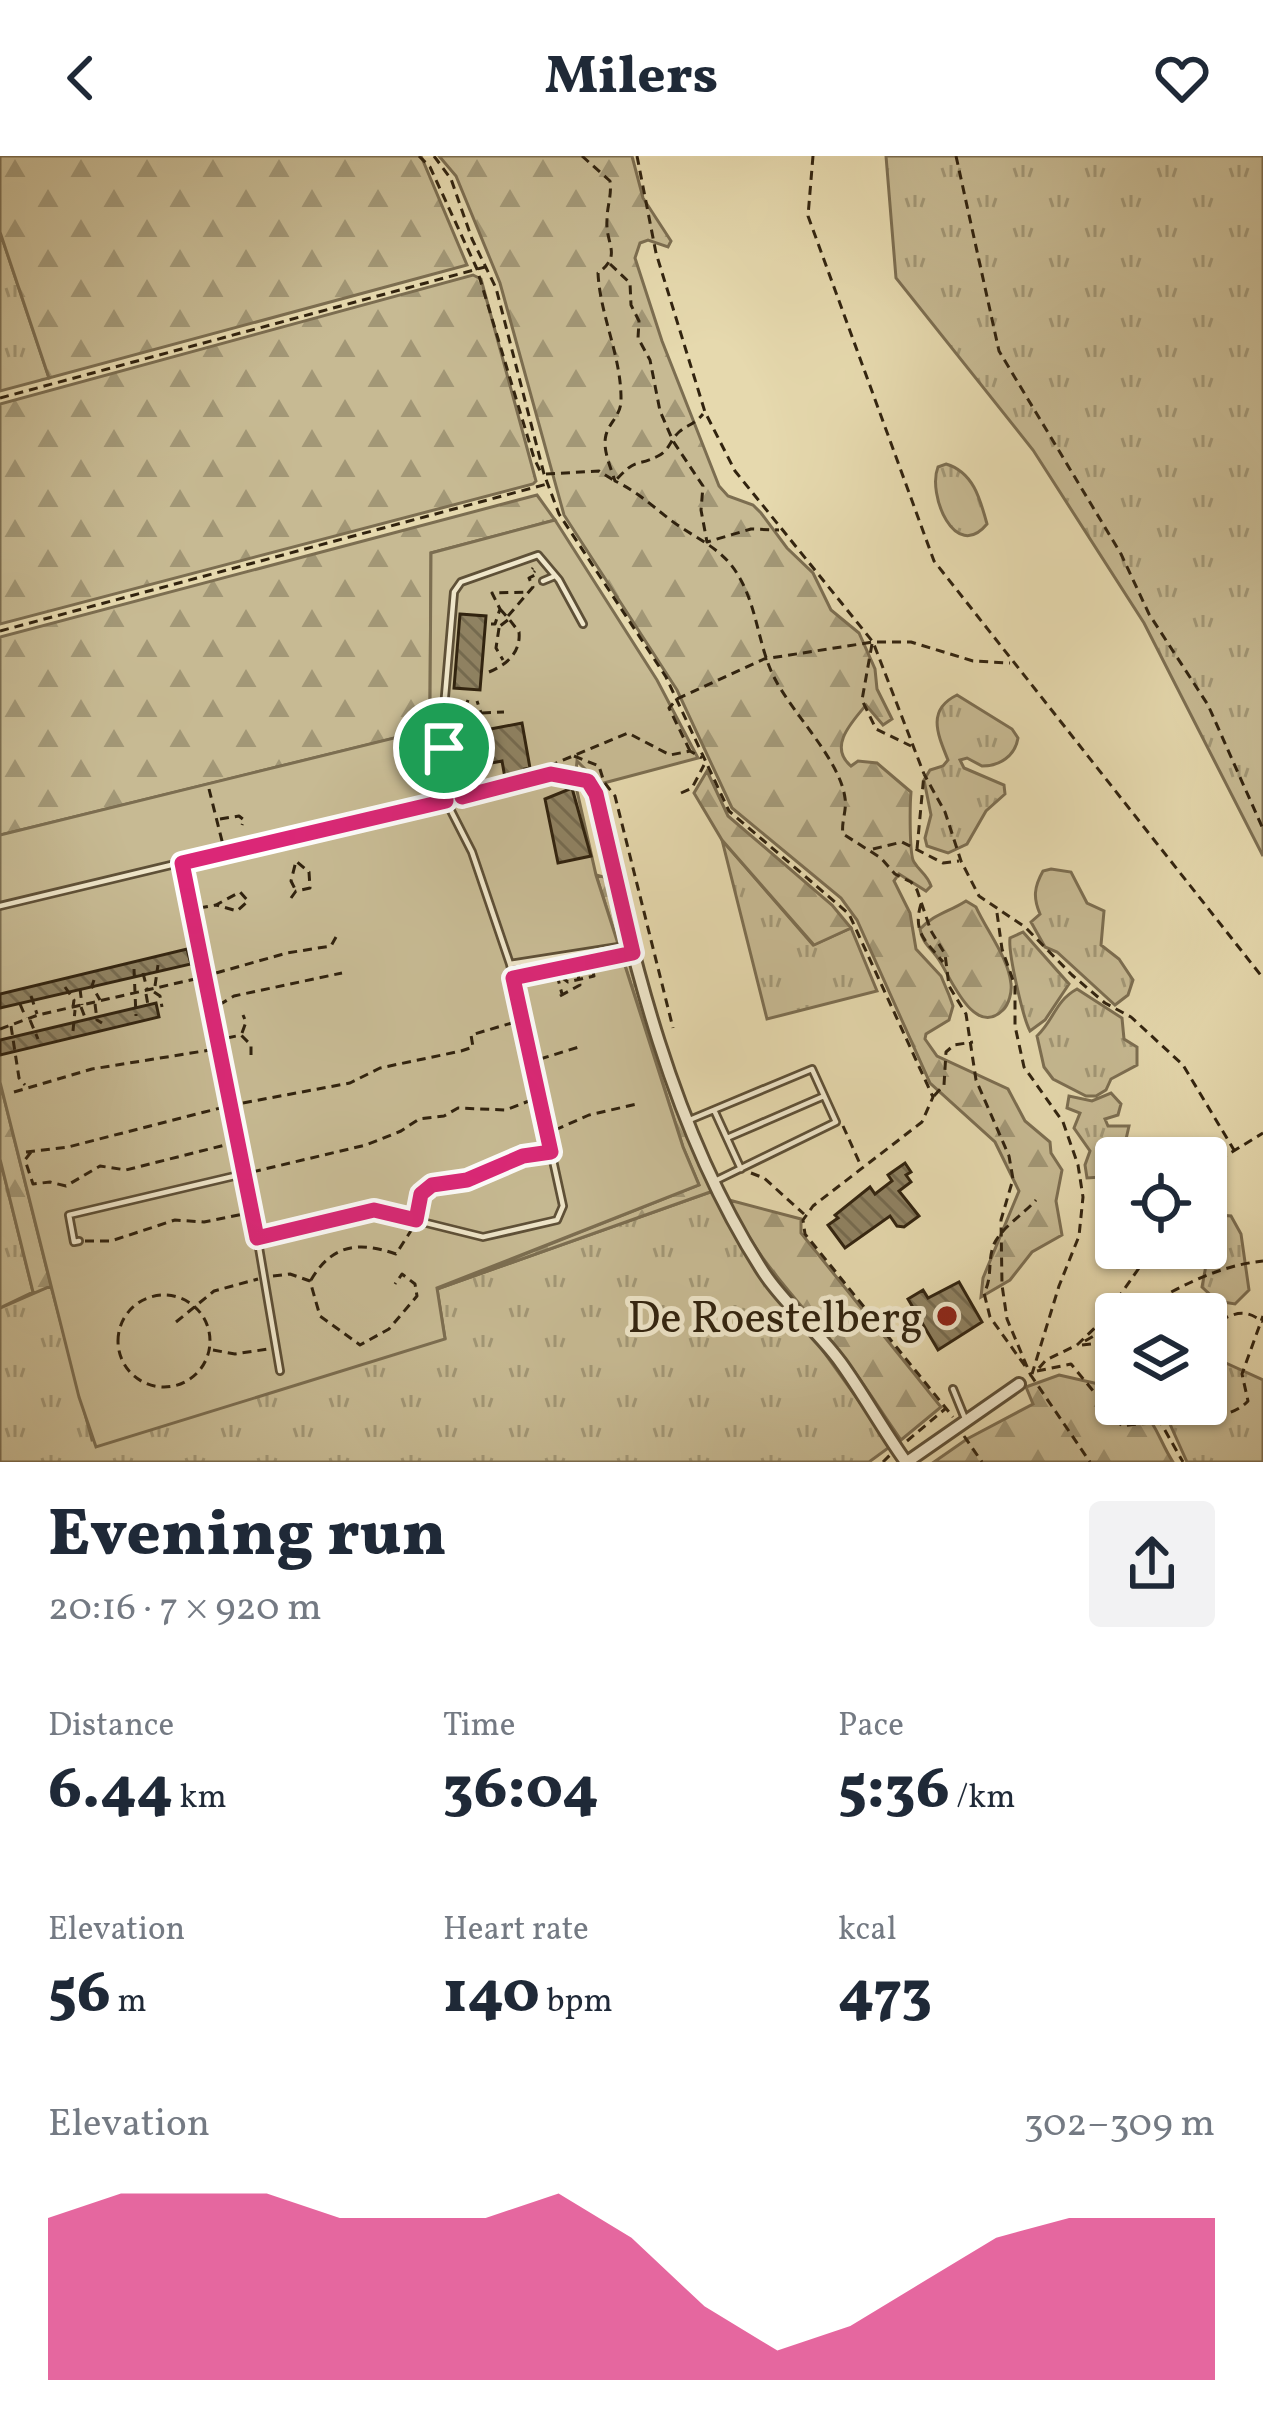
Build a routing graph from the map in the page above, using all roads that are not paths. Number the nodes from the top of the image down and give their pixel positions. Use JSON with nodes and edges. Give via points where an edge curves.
{"nodes":[{"id":1,"x":555,"y":576,"type":"junction"},
{"id":2,"x":543,"y":581,"type":"dead end"},
{"id":3,"x":583,"y":624,"type":"dead end"},
{"id":4,"x":454,"y":747,"type":"road end"},
{"id":5,"x":444,"y":748,"type":"junction"},
{"id":6,"x":596,"y":794,"type":"joint"},
{"id":7,"x":446,"y":801,"type":"junction"},
{"id":8,"x":182,"y":863,"type":"junction"},
{"id":9,"x":0,"y":906,"type":"edge"},
{"id":10,"x":632,"y":949,"type":"junction"},
{"id":11,"x":510,"y":964,"type":"junction"},
{"id":12,"x":513,"y":978,"type":"junction"},
{"id":13,"x":824,"y":1096,"type":"junction"},
{"id":14,"x":714,"y":1110,"type":"junction"},
{"id":15,"x":689,"y":1120,"type":"junction"},
{"id":16,"x":727,"y":1138,"type":"junction"},
{"id":17,"x":741,"y":1169,"type":"junction"},
{"id":18,"x":244,"y":1174,"type":"junction"},
{"id":19,"x":715,"y":1181,"type":"junction"},
{"id":20,"x":257,"y":1238,"type":"junction"},
{"id":21,"x":79,"y":1241,"type":"road end"},
{"id":22,"x":280,"y":1371,"type":"dead end"},
{"id":23,"x":1019,"y":1384,"type":"road end"},
{"id":24,"x":953,"y":1389,"type":"dead end"},
{"id":25,"x":962,"y":1423,"type":"junction"},
{"id":26,"x":907,"y":1462,"type":"edge"}],
"edges":[{"from":1,"to":2,"type":"lane"},
{"from":1,"to":3,"type":"lane"},
{"from":1,"to":5,"type":"lane","via":[[538,555],[479,573],[454,592]]},
{"from":4,"to":5,"type":"lane"},
{"from":5,"to":7,"type":"lane"},
{"from":6,"to":7,"type":"lane","via":[[588,781],[551,774]]},
{"from":6,"to":10,"type":"street"},
{"from":7,"to":8,"type":"lane"},
{"from":7,"to":11,"type":"lane"},
{"from":8,"to":9,"type":"lane"},
{"from":8,"to":18,"type":"lane"},
{"from":10,"to":11,"type":"lane"},
{"from":10,"to":12,"type":"lane"},
{"from":10,"to":15,"type":"street"},
{"from":11,"to":12,"type":"lane"},
{"from":12,"to":20,"type":"lane","via":[[563,1205],[557,1220],[483,1237],[374,1210]]},
{"from":13,"to":14,"type":"lane","via":[[812,1069]]},
{"from":13,"to":16,"type":"lane"},
{"from":13,"to":17,"type":"lane","via":[[836,1122]]},
{"from":14,"to":15,"type":"lane"},
{"from":14,"to":16,"type":"lane"},
{"from":15,"to":19,"type":"street"},
{"from":16,"to":17,"type":"lane"},
{"from":17,"to":19,"type":"lane"},
{"from":18,"to":20,"type":"lane"},
{"from":18,"to":21,"type":"lane","via":[[69,1215]]},
{"from":19,"to":26,"type":"street","via":[[767,1277],[839,1360]]},
{"from":20,"to":22,"type":"lane"},
{"from":23,"to":25,"type":"street"},
{"from":24,"to":25,"type":"lane"},
{"from":25,"to":26,"type":"street"}]}
